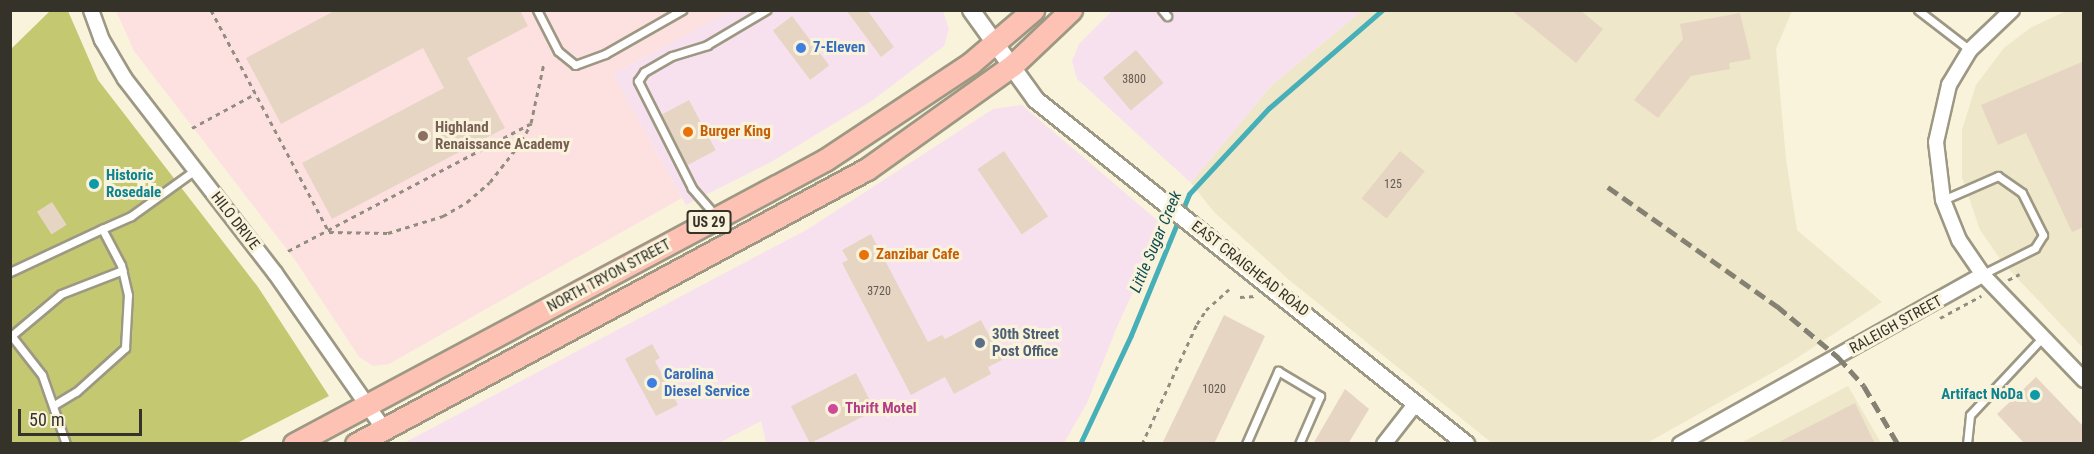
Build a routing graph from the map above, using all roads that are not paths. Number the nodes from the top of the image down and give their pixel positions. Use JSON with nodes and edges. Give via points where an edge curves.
{"nodes":[{"id":1,"x":91,"y":10,"type":"edge"},
{"id":2,"x":537,"y":10,"type":"edge"},
{"id":3,"x":682,"y":10,"type":"edge"},
{"id":4,"x":766,"y":10,"type":"edge"},
{"id":5,"x":971,"y":10,"type":"edge"},
{"id":6,"x":1033,"y":10,"type":"edge"},
{"id":7,"x":1071,"y":10,"type":"edge"},
{"id":8,"x":1918,"y":10,"type":"edge"},
{"id":9,"x":2012,"y":10,"type":"edge"},
{"id":10,"x":996,"y":43,"type":"junction"},
{"id":11,"x":1970,"y":50,"type":"junction"},
{"id":12,"x":1013,"y":65,"type":"junction"},
{"id":13,"x":195,"y":170,"type":"junction"},
{"id":14,"x":1943,"y":200,"type":"junction"},
{"id":15,"x":717,"y":218,"type":"junction"},
{"id":16,"x":102,"y":229,"type":"junction"},
{"id":17,"x":123,"y":270,"type":"junction"},
{"id":18,"x":10,"y":272,"type":"edge"},
{"id":19,"x":1983,"y":275,"type":"junction"},
{"id":20,"x":11,"y":335,"type":"edge"},
{"id":21,"x":2043,"y":337,"type":"junction"},
{"id":22,"x":2084,"y":380,"type":"edge"},
{"id":23,"x":1416,"y":403,"type":"junction"},
{"id":24,"x":54,"y":405,"type":"junction"},
{"id":25,"x":366,"y":405,"type":"junction"},
{"id":26,"x":384,"y":429,"type":"junction"},
{"id":27,"x":66,"y":444,"type":"edge"},
{"id":28,"x":294,"y":444,"type":"edge"},
{"id":29,"x":356,"y":444,"type":"edge"},
{"id":30,"x":1246,"y":444,"type":"edge"},
{"id":31,"x":1299,"y":444,"type":"edge"},
{"id":32,"x":1384,"y":444,"type":"edge"},
{"id":33,"x":1466,"y":444,"type":"edge"},
{"id":34,"x":1680,"y":444,"type":"edge"},
{"id":35,"x":1967,"y":444,"type":"edge"}],
"edges":[{"from":1,"to":13,"type":"street","name":"HILO DRIVE","via":[[116,66]]},
{"from":2,"to":3,"type":"lane","via":[[558,51],[575,65],[605,54]]},
{"from":4,"to":15,"type":"lane","via":[[696,50],[672,56],[644,72],[638,86],[692,188]]},
{"from":5,"to":10,"type":"street","name":"EAST CRAIGHEAD ROAD"},
{"from":6,"to":10,"type":"main road","name":"NORTH TRYON STREET","number":"US 29"},
{"from":7,"to":12,"type":"main road","name":"NORTH TRYON STREET","number":"US 29"},
{"from":8,"to":11,"type":"lane"},
{"from":9,"to":11,"type":"street"},
{"from":10,"to":12,"type":"street","name":"EAST CRAIGHEAD ROAD"},
{"from":10,"to":15,"type":"main road","name":"NORTH TRYON STREET","number":"US 29","via":[[870,133]]},
{"from":11,"to":14,"type":"street","via":[[1949,86],[1938,127],[1937,171]]},
{"from":12,"to":23,"type":"street","name":"EAST CRAIGHEAD ROAD","via":[[1036,100]]},
{"from":12,"to":26,"type":"main road","name":"NORTH TRYON STREET","number":"US 29","via":[[867,169]]},
{"from":13,"to":16,"type":"lane","via":[[131,216]]},
{"from":13,"to":25,"type":"street","name":"HILO DRIVE","via":[[275,273]]},
{"from":14,"to":19,"type":"street","via":[[1959,240]]},
{"from":14,"to":19,"type":"lane","via":[[1998,176],[2022,193],[2043,235],[2035,248]]},
{"from":15,"to":25,"type":"main road","name":"NORTH TRYON STREET","number":"US 29"},
{"from":16,"to":17,"type":"lane"},
{"from":16,"to":18,"type":"lane"},
{"from":17,"to":20,"type":"lane","via":[[61,294]]},
{"from":17,"to":24,"type":"lane","via":[[128,295],[125,348],[76,392]]},
{"from":19,"to":21,"type":"street"},
{"from":19,"to":34,"type":"street","name":"RALEIGH STREET"},
{"from":20,"to":24,"type":"lane","via":[[42,375]]},
{"from":21,"to":22,"type":"street"},
{"from":21,"to":35,"type":"lane","via":[[1970,415]]},
{"from":23,"to":32,"type":"street"},
{"from":23,"to":33,"type":"street","name":"EAST CRAIGHEAD ROAD"},
{"from":24,"to":27,"type":"lane"},
{"from":25,"to":26,"type":"street","name":"HILO DRIVE"},
{"from":25,"to":28,"type":"main road","name":"NORTH TRYON STREET","number":"US 29"},
{"from":26,"to":29,"type":"main road","name":"NORTH TRYON STREET","number":"US 29"},
{"from":30,"to":31,"type":"lane","via":[[1278,371],[1320,396]]}]}
